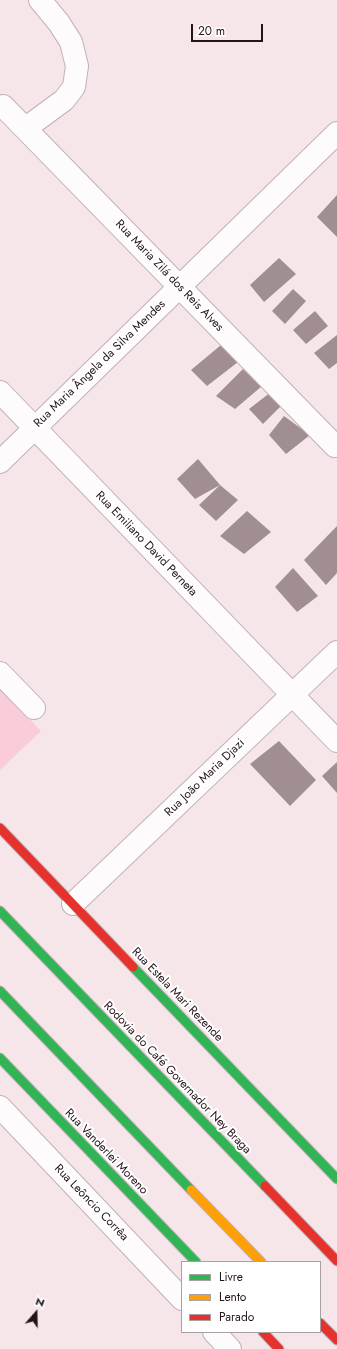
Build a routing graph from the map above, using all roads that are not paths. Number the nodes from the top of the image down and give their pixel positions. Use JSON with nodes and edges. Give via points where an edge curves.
{"nodes":[{"id":1,"x":40,"y":0,"type":"edge"},
{"id":2,"x":4,"y":106,"type":"dead end"},
{"id":3,"x":26,"y":128,"type":"junction"},
{"id":4,"x":333,"y":143,"type":"edge"},
{"id":5,"x":180,"y":286,"type":"junction"},
{"id":6,"x":0,"y":392,"type":"edge"},
{"id":7,"x":35,"y":428,"type":"junction"},
{"id":8,"x":335,"y":446,"type":"dead end"},
{"id":9,"x":0,"y":462,"type":"edge"},
{"id":10,"x":337,"y":652,"type":"edge"},
{"id":11,"x":0,"y":673,"type":"edge"},
{"id":12,"x":292,"y":695,"type":"junction"},
{"id":13,"x":34,"y":708,"type":"dead end"},
{"id":14,"x":337,"y":741,"type":"edge"},
{"id":15,"x":0,"y":828,"type":"edge"},
{"id":16,"x":73,"y":904,"type":"junction"},
{"id":17,"x":0,"y":911,"type":"edge"},
{"id":18,"x":0,"y":991,"type":"edge"},
{"id":19,"x":0,"y":1058,"type":"edge"},
{"id":20,"x":0,"y":1107,"type":"edge"},
{"id":21,"x":337,"y":1179,"type":"edge"},
{"id":22,"x":195,"y":1261,"type":"edge"},
{"id":23,"x":260,"y":1261,"type":"edge"},
{"id":24,"x":337,"y":1261,"type":"edge"},
{"id":25,"x":181,"y":1298,"type":"edge"},
{"id":26,"x":321,"y":1324,"type":"edge"},
{"id":27,"x":215,"y":1333,"type":"edge"},
{"id":28,"x":264,"y":1333,"type":"edge"},
{"id":29,"x":337,"y":1340,"type":"edge"},
{"id":30,"x":230,"y":1349,"type":"edge"},
{"id":31,"x":279,"y":1349,"type":"edge"}],
"edges":[{"from":1,"to":3,"type":"street","via":[[71,42],[77,66],[74,87],[64,100]]},
{"from":2,"to":3,"type":"street","name":"Rua Maria Zilá dos Reis Alves"},
{"from":3,"to":5,"type":"street","name":"Rua Maria Zilá dos Reis Alves"},
{"from":4,"to":5,"type":"street","name":"Rua Maria Ângela da Silva Mendes"},
{"from":5,"to":7,"type":"street","name":"Rua Maria Ângela da Silva Mendes"},
{"from":5,"to":8,"type":"street","name":"Rua Maria Zilá dos Reis Alves"},
{"from":6,"to":7,"type":"street","name":"Rua Emiliano David Perneta"},
{"from":7,"to":9,"type":"street","name":"Rua Maria Ângela da Silva Mendes"},
{"from":7,"to":12,"type":"street","name":"Rua Emiliano David Perneta"},
{"from":10,"to":12,"type":"street","name":"Rua João Maria Djazi"},
{"from":11,"to":13,"type":"street"},
{"from":12,"to":14,"type":"street","name":"Rua Emiliano David Perneta"},
{"from":12,"to":16,"type":"street","name":"Rua João Maria Djazi"},
{"from":15,"to":16,"type":"main road","name":"Rua Estela Mari Rezende"},
{"from":16,"to":21,"type":"main road","name":"Rua Estela Mari Rezende"},
{"from":17,"to":24,"type":"main road","name":"Rodovia do Café Governador Ney Braga"},
{"from":18,"to":23,"type":"main road"},
{"from":19,"to":22,"type":"main road","name":"Rua Vanderlei Moreno"},
{"from":20,"to":25,"type":"street","name":"Rua Leôncio Corrêa"},
{"from":26,"to":29,"type":"main road"},
{"from":27,"to":30,"type":"street"},
{"from":28,"to":31,"type":"main road"}]}
